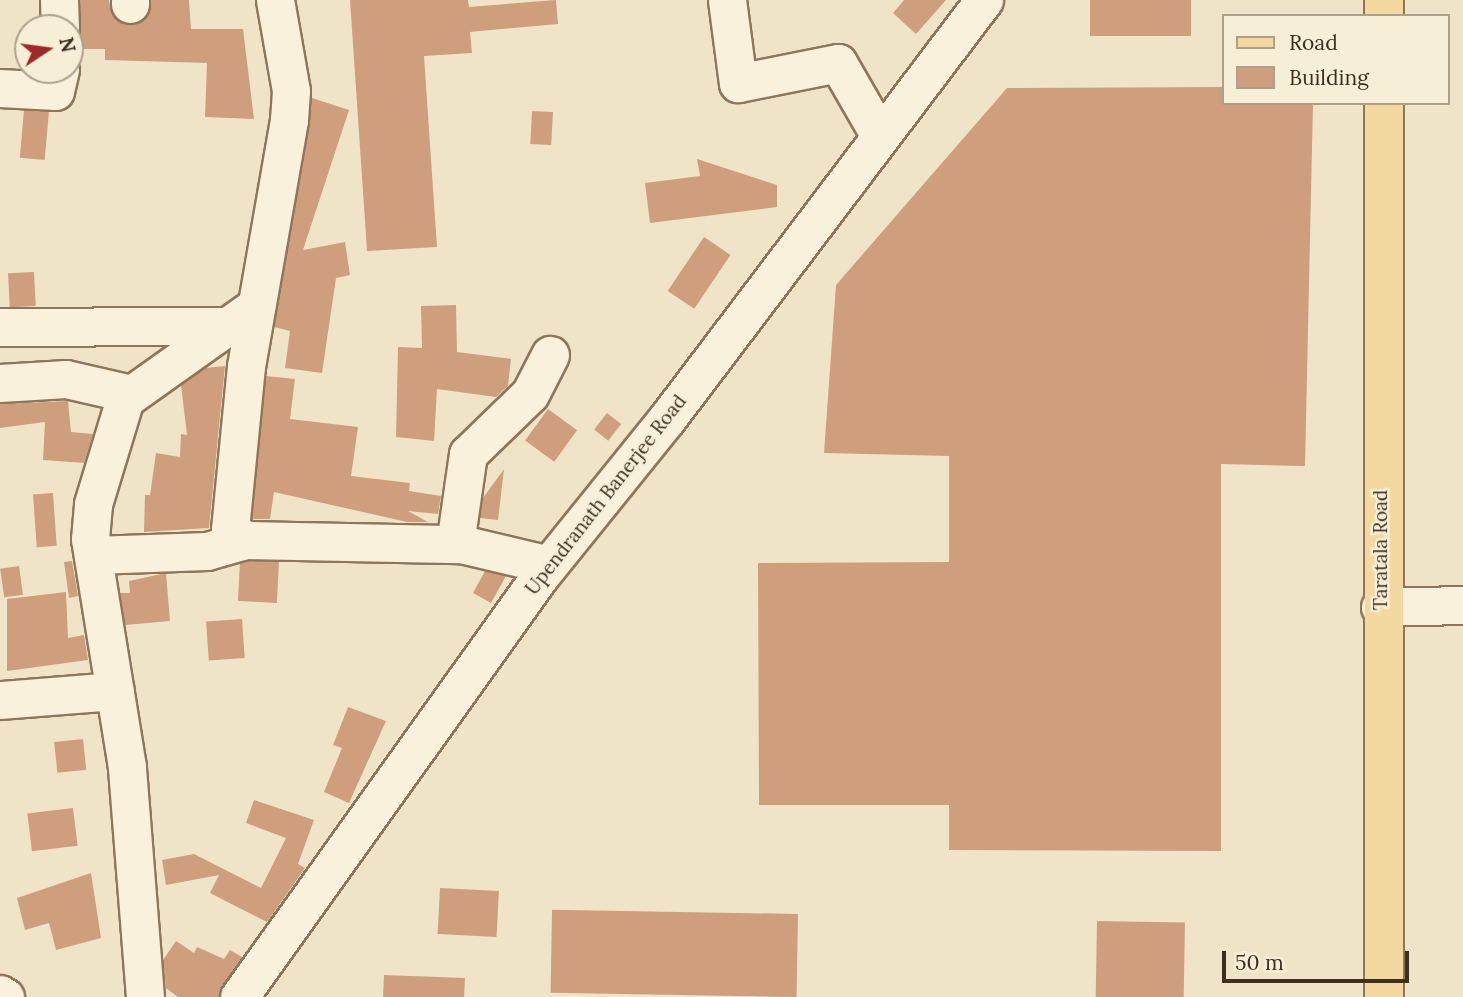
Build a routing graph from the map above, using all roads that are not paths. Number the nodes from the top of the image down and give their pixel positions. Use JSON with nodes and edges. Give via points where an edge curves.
{"nodes":[{"id":1,"x":275,"y":0,"type":"edge"},
{"id":2,"x":727,"y":0,"type":"edge"},
{"id":3,"x":984,"y":0,"type":"edge"},
{"id":4,"x":57,"y":84,"type":"edge"},
{"id":5,"x":0,"y":88,"type":"edge"},
{"id":6,"x":1384,"y":105,"type":"edge"},
{"id":7,"x":880,"y":136,"type":"junction"},
{"id":8,"x":256,"y":306,"type":"junction"},
{"id":9,"x":226,"y":326,"type":"junction"},
{"id":10,"x":0,"y":327,"type":"edge"},
{"id":11,"x":550,"y":355,"type":"dead end"},
{"id":12,"x":0,"y":383,"type":"edge"},
{"id":13,"x":131,"y":394,"type":"junction"},
{"id":14,"x":245,"y":540,"type":"junction"},
{"id":15,"x":456,"y":544,"type":"junction"},
{"id":16,"x":93,"y":555,"type":"junction"},
{"id":17,"x":549,"y":565,"type":"junction"},
{"id":18,"x":1463,"y":605,"type":"edge"},
{"id":19,"x":1380,"y":607,"type":"junction"},
{"id":20,"x":115,"y":691,"type":"junction"},
{"id":21,"x":0,"y":700,"type":"edge"},
{"id":22,"x":0,"y":994,"type":"edge"},
{"id":23,"x":5,"y":997,"type":"edge"},
{"id":24,"x":145,"y":997,"type":"edge"},
{"id":25,"x":239,"y":997,"type":"edge"},
{"id":26,"x":1384,"y":997,"type":"edge"}],
"edges":[{"from":1,"to":8,"type":"street","via":[[291,91]]},
{"from":2,"to":7,"type":"street","via":[[738,83],[838,63]]},
{"from":3,"to":7,"type":"street","name":"Upendranath Banerjee Road"},
{"from":4,"to":5,"type":"street","via":[[55,91]]},
{"from":6,"to":19,"type":"main road","name":"Taratala Road"},
{"from":7,"to":17,"type":"street","name":"Upendranath Banerjee Road"},
{"from":8,"to":9,"type":"street"},
{"from":8,"to":14,"type":"street","via":[[228,518],[235,537]]},
{"from":9,"to":10,"type":"street"},
{"from":9,"to":13,"type":"street"},
{"from":11,"to":15,"type":"street","via":[[530,394],[468,454]]},
{"from":12,"to":13,"type":"street","via":[[66,379]]},
{"from":13,"to":16,"type":"street","via":[[119,409],[93,503]]},
{"from":14,"to":15,"type":"street"},
{"from":14,"to":16,"type":"street","via":[[207,551]]},
{"from":15,"to":17,"type":"street"},
{"from":16,"to":20,"type":"street"},
{"from":17,"to":25,"type":"street","name":"Upendranath Banerjee Road"},
{"from":18,"to":19,"type":"street"},
{"from":19,"to":26,"type":"main road","name":"Taratala Road"},
{"from":20,"to":21,"type":"street"},
{"from":20,"to":24,"type":"street"},
{"from":22,"to":23,"type":"street"}]}
